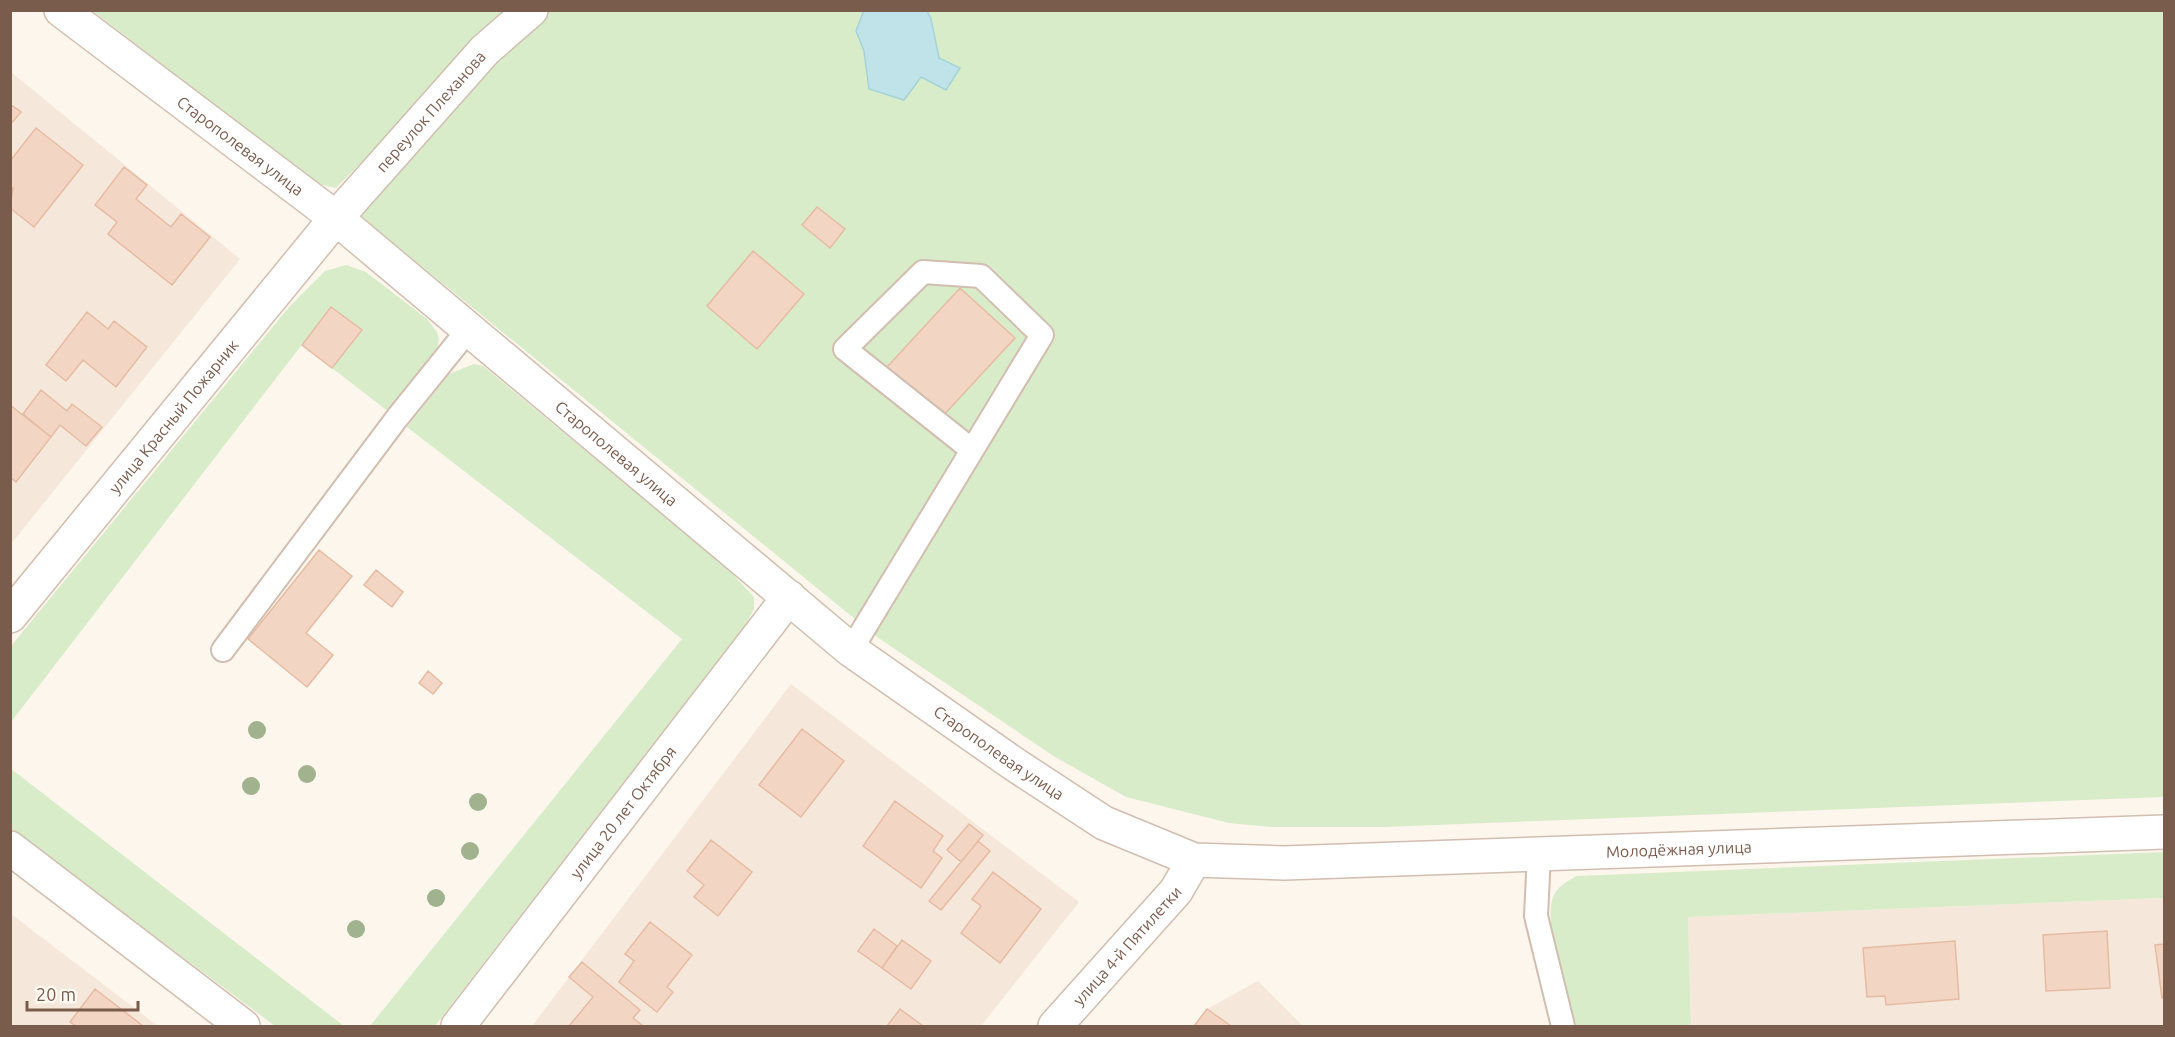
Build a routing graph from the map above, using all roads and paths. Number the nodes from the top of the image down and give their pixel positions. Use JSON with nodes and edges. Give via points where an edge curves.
{"nodes":[{"id":1,"x":62,"y":10,"type":"edge"},
{"id":2,"x":531,"y":10,"type":"edge"},
{"id":3,"x":336,"y":218,"type":"junction"},
{"id":4,"x":468,"y":330,"type":"junction"},
{"id":5,"x":972,"y":450,"type":"junction"},
{"id":6,"x":789,"y":597,"type":"junction"},
{"id":7,"x":10,"y":616,"type":"edge"},
{"id":8,"x":223,"y":650,"type":"dead end"},
{"id":9,"x":851,"y":650,"type":"junction"},
{"id":10,"x":2164,"y":832,"type":"edge"},
{"id":11,"x":10,"y":848,"type":"edge"},
{"id":12,"x":1539,"y":854,"type":"junction"},
{"id":13,"x":1194,"y":860,"type":"junction"},
{"id":14,"x":243,"y":1026,"type":"edge"},
{"id":15,"x":458,"y":1026,"type":"edge"},
{"id":16,"x":1055,"y":1026,"type":"edge"},
{"id":17,"x":1563,"y":1026,"type":"edge"}],
"edges":[{"from":1,"to":3,"type":"street","name":"Старополевая улица"},
{"from":2,"to":3,"type":"street","name":"переулок Плеханова","via":[[485,50]]},
{"from":3,"to":4,"type":"street","name":"Старополевая улица"},
{"from":3,"to":7,"type":"street","name":"улица Красный Пожарник"},
{"from":4,"to":6,"type":"street","name":"Старополевая улица"},
{"from":4,"to":8,"type":"lane"},
{"from":5,"to":5,"type":"lane","via":[[844,349],[923,272],[981,276],[1042,335]]},
{"from":5,"to":9,"type":"lane"},
{"from":6,"to":9,"type":"street","name":"Старополевая улица"},
{"from":6,"to":15,"type":"street","name":"улица 20 лет Октября"},
{"from":9,"to":13,"type":"street","name":"Старополевая улица","via":[[1104,823]]},
{"from":10,"to":12,"type":"street","name":"Молодёжная улица"},
{"from":11,"to":14,"type":"street"},
{"from":12,"to":13,"type":"street","name":"Молодёжная улица","via":[[1284,863]]},
{"from":12,"to":17,"type":"lane","via":[[1536,916]]},
{"from":13,"to":16,"type":"street","name":"улица 4-й Пятилетки","via":[[1176,891]]}]}
